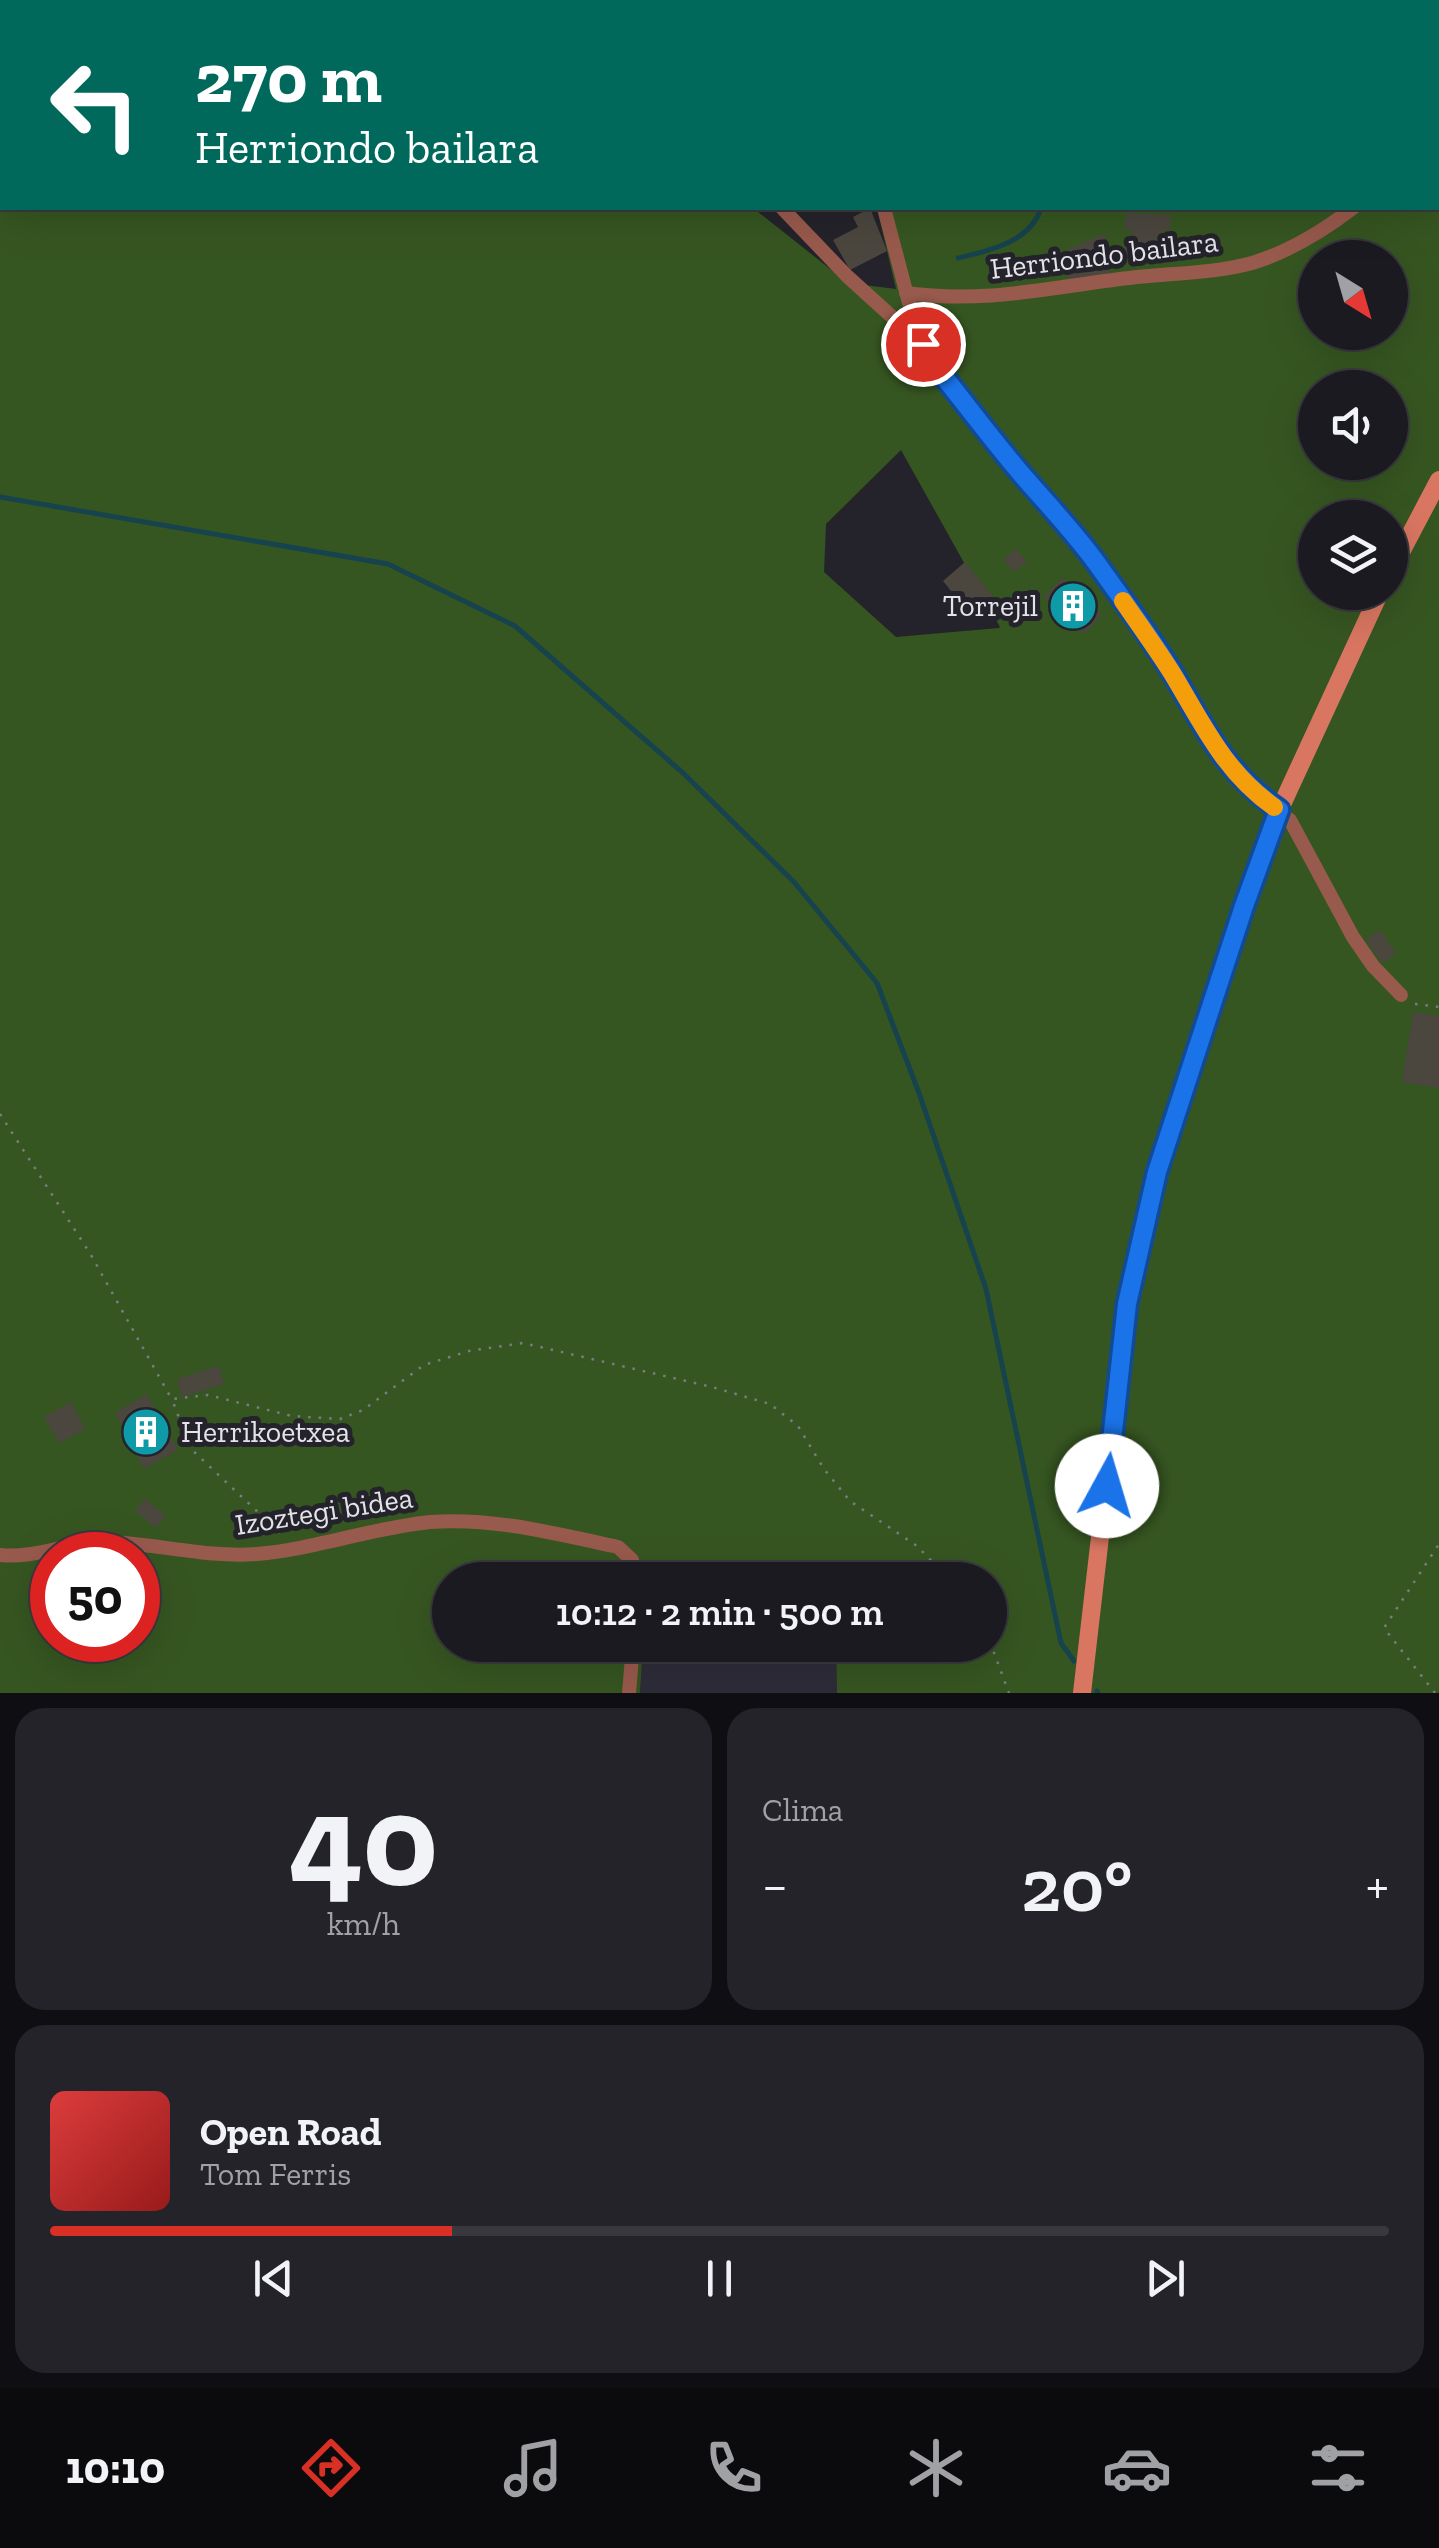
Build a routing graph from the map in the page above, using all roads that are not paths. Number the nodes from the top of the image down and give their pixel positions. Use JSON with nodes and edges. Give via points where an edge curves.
{"nodes":[{"id":1,"x":784,"y":210,"type":"edge"},
{"id":2,"x":885,"y":210,"type":"edge"},
{"id":3,"x":1350,"y":210,"type":"edge"},
{"id":4,"x":906,"y":293,"type":"junction"},
{"id":5,"x":923,"y":344,"type":"junction"},
{"id":6,"x":1439,"y":480,"type":"edge"},
{"id":7,"x":1408,"y":539,"type":"edge"},
{"id":8,"x":1372,"y":610,"type":"edge"},
{"id":9,"x":1279,"y":810,"type":"junction"},
{"id":10,"x":1401,"y":995,"type":"road end"},
{"id":11,"x":0,"y":1555,"type":"edge"},
{"id":12,"x":632,"y":1562,"type":"edge"},
{"id":13,"x":632,"y":1662,"type":"edge"},
{"id":14,"x":629,"y":1693,"type":"edge"},
{"id":15,"x":1082,"y":1693,"type":"edge"}],
"edges":[{"from":1,"to":5,"type":"street"},
{"from":2,"to":4,"type":"street"},
{"from":3,"to":4,"type":"street","name":"Herriondo bailara","via":[[1279,252],[1228,269],[1002,297]]},
{"from":4,"to":5,"type":"street"},
{"from":5,"to":9,"type":"street","via":[[1095,560],[1207,738],[1250,790]]},
{"from":6,"to":7,"type":"main road"},
{"from":8,"to":9,"type":"main road"},
{"from":9,"to":10,"type":"street","via":[[1300,836],[1353,937]]},
{"from":9,"to":15,"type":"main road","via":[[1157,1172],[1127,1304]]},
{"from":11,"to":12,"type":"street","name":"Izoztegi bidea","via":[[24,1558],[100,1542],[257,1554],[431,1522],[508,1525],[618,1547]]},
{"from":13,"to":14,"type":"street"}]}
